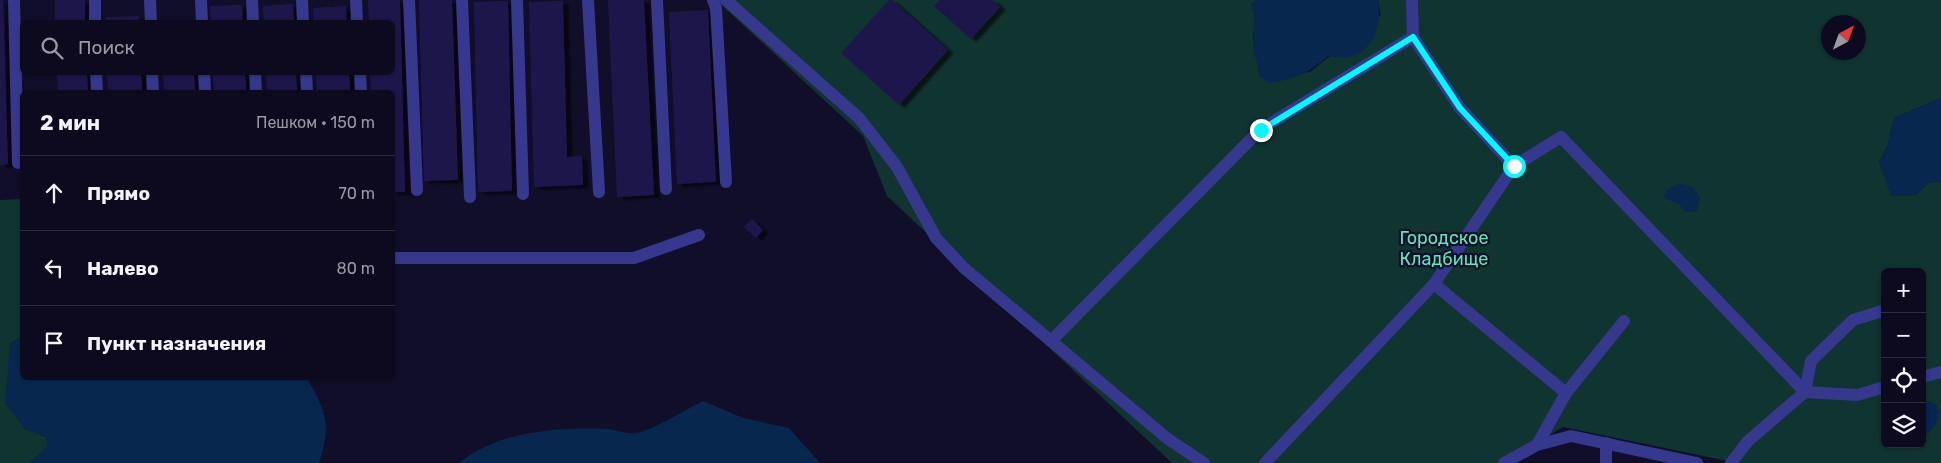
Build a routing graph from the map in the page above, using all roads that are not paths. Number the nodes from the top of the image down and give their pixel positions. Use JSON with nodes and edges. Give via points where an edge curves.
{"nodes":[{"id":1,"x":14,"y":0,"type":"edge"},
{"id":2,"x":94,"y":0,"type":"edge"},
{"id":3,"x":150,"y":0,"type":"edge"},
{"id":4,"x":201,"y":0,"type":"edge"},
{"id":5,"x":252,"y":0,"type":"edge"},
{"id":6,"x":302,"y":0,"type":"edge"},
{"id":7,"x":356,"y":0,"type":"edge"},
{"id":8,"x":409,"y":0,"type":"edge"},
{"id":9,"x":462,"y":0,"type":"edge"},
{"id":10,"x":517,"y":0,"type":"edge"},
{"id":11,"x":588,"y":0,"type":"edge"},
{"id":12,"x":657,"y":0,"type":"edge"},
{"id":13,"x":713,"y":0,"type":"edge"},
{"id":14,"x":726,"y":0,"type":"edge"},
{"id":15,"x":1412,"y":0,"type":"edge"},
{"id":16,"x":95,"y":20,"type":"edge"},
{"id":17,"x":151,"y":20,"type":"edge"},
{"id":18,"x":202,"y":20,"type":"edge"},
{"id":19,"x":253,"y":20,"type":"edge"},
{"id":20,"x":303,"y":20,"type":"edge"},
{"id":21,"x":357,"y":20,"type":"edge"},
{"id":22,"x":1413,"y":37,"type":"junction"},
{"id":23,"x":96,"y":75,"type":"edge"},
{"id":24,"x":152,"y":75,"type":"edge"},
{"id":25,"x":204,"y":75,"type":"edge"},
{"id":26,"x":255,"y":75,"type":"edge"},
{"id":27,"x":306,"y":75,"type":"edge"},
{"id":28,"x":360,"y":75,"type":"edge"},
{"id":29,"x":97,"y":90,"type":"edge"},
{"id":30,"x":153,"y":90,"type":"edge"},
{"id":31,"x":205,"y":90,"type":"edge"},
{"id":32,"x":256,"y":90,"type":"edge"},
{"id":33,"x":307,"y":90,"type":"edge"},
{"id":34,"x":361,"y":90,"type":"edge"},
{"id":35,"x":18,"y":163,"type":"dead end"},
{"id":36,"x":1514,"y":166,"type":"junction"},
{"id":37,"x":726,"y":182,"type":"dead end"},
{"id":38,"x":666,"y":189,"type":"dead end"},
{"id":39,"x":417,"y":190,"type":"dead end"},
{"id":40,"x":599,"y":192,"type":"dead end"},
{"id":41,"x":523,"y":194,"type":"dead end"},
{"id":42,"x":470,"y":197,"type":"dead end"},
{"id":43,"x":699,"y":235,"type":"dead end"},
{"id":44,"x":395,"y":258,"type":"edge"},
{"id":45,"x":1434,"y":284,"type":"junction"},
{"id":46,"x":1881,"y":311,"type":"edge"},
{"id":47,"x":1624,"y":321,"type":"dead end"},
{"id":48,"x":1051,"y":341,"type":"junction"},
{"id":49,"x":1941,"y":372,"type":"edge"},
{"id":50,"x":1926,"y":376,"type":"edge"},
{"id":51,"x":1881,"y":388,"type":"edge"},
{"id":52,"x":1805,"y":392,"type":"junction"},
{"id":53,"x":1566,"y":393,"type":"junction"},
{"id":54,"x":1606,"y":443,"type":"junction"},
{"id":55,"x":1537,"y":445,"type":"junction"},
{"id":56,"x":1204,"y":463,"type":"edge"},
{"id":57,"x":1265,"y":463,"type":"edge"},
{"id":58,"x":1504,"y":463,"type":"edge"},
{"id":59,"x":1606,"y":463,"type":"edge"},
{"id":60,"x":1698,"y":463,"type":"edge"},
{"id":61,"x":1731,"y":463,"type":"edge"}],
"edges":[{"from":1,"to":35,"type":"lane"},
{"from":2,"to":16,"type":"lane"},
{"from":3,"to":17,"type":"lane"},
{"from":4,"to":18,"type":"lane"},
{"from":5,"to":19,"type":"lane"},
{"from":6,"to":20,"type":"lane"},
{"from":7,"to":21,"type":"lane"},
{"from":8,"to":39,"type":"lane"},
{"from":9,"to":42,"type":"lane"},
{"from":10,"to":41,"type":"lane"},
{"from":11,"to":40,"type":"lane"},
{"from":12,"to":38,"type":"lane"},
{"from":13,"to":37,"type":"lane"},
{"from":14,"to":48,"type":"lane","via":[[858,118],[897,167],[936,238],[964,268]]},
{"from":15,"to":22,"type":"lane"},
{"from":22,"to":36,"type":"lane","via":[[1460,108]]},
{"from":22,"to":48,"type":"lane","via":[[1261,130]]},
{"from":23,"to":29,"type":"lane"},
{"from":24,"to":30,"type":"lane"},
{"from":25,"to":31,"type":"lane"},
{"from":26,"to":32,"type":"lane"},
{"from":27,"to":33,"type":"lane"},
{"from":28,"to":34,"type":"lane"},
{"from":36,"to":45,"type":"lane"},
{"from":36,"to":52,"type":"lane","via":[[1561,137]]},
{"from":43,"to":44,"type":"lane","via":[[634,258]]},
{"from":45,"to":53,"type":"lane"},
{"from":45,"to":57,"type":"lane"},
{"from":46,"to":52,"type":"lane","via":[[1853,320],[1811,361]]},
{"from":47,"to":53,"type":"lane"},
{"from":48,"to":56,"type":"lane","via":[[1168,439]]},
{"from":49,"to":50,"type":"lane"},
{"from":51,"to":52,"type":"lane","via":[[1857,395]]},
{"from":52,"to":61,"type":"lane","via":[[1748,441]]},
{"from":53,"to":55,"type":"lane"},
{"from":54,"to":55,"type":"lane","via":[[1571,436]]},
{"from":54,"to":59,"type":"lane"},
{"from":54,"to":60,"type":"lane"},
{"from":55,"to":58,"type":"lane"}]}
